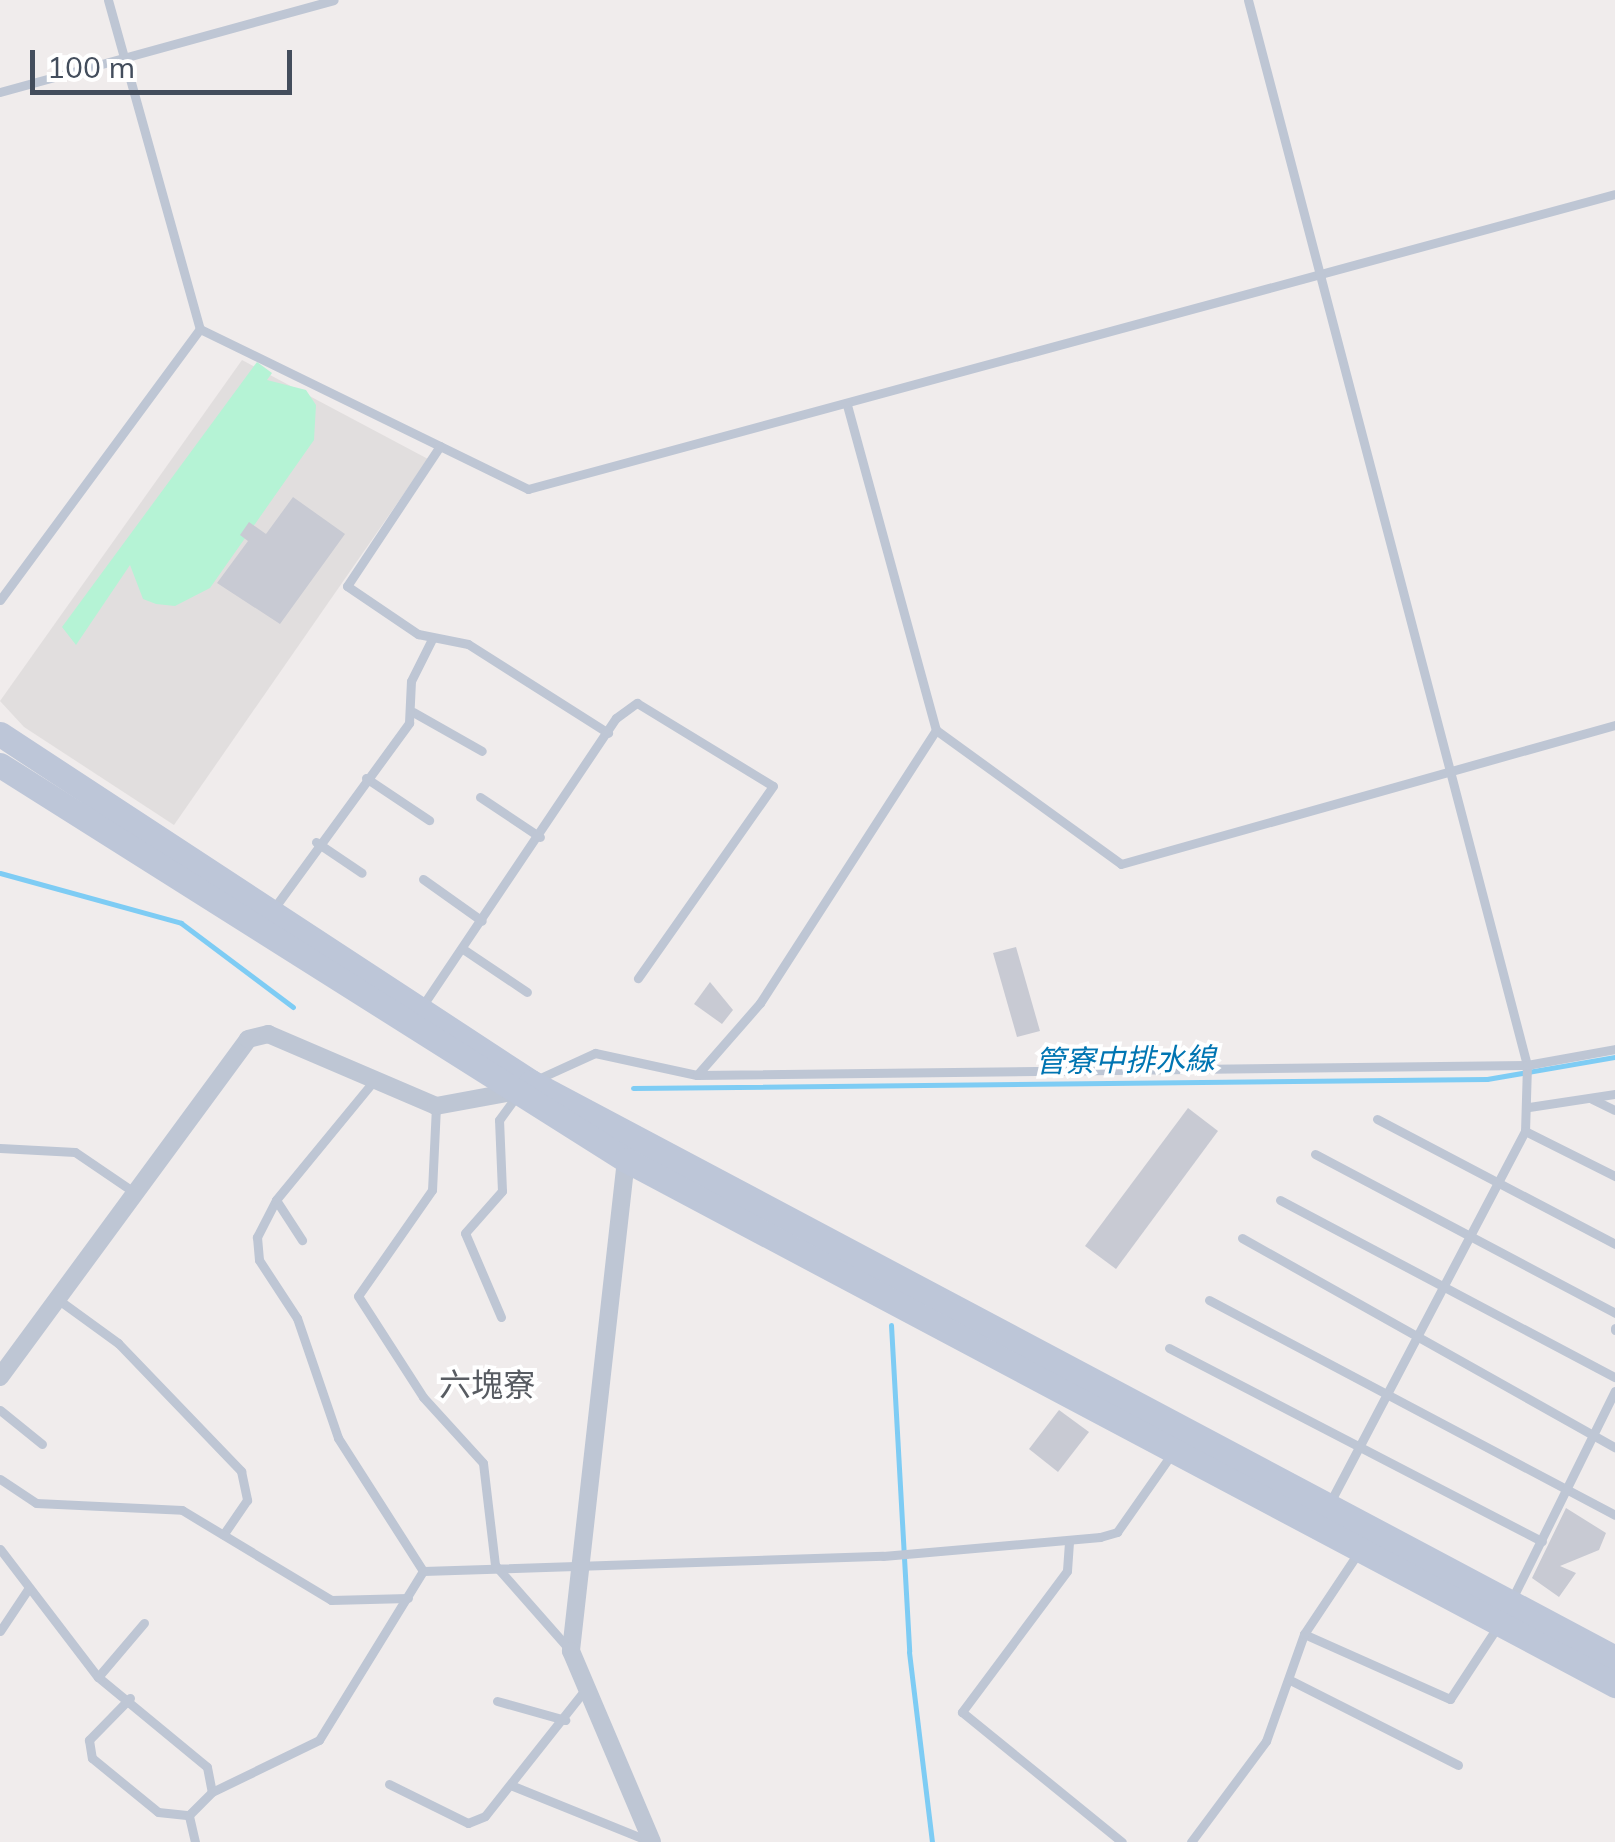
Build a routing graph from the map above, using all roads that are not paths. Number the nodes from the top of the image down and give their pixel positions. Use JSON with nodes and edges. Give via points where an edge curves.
{"nodes":[{"id":1,"x":108,"y":0,"type":"edge"},
{"id":2,"x":334,"y":0,"type":"edge"},
{"id":3,"x":1248,"y":0,"type":"edge"},
{"id":4,"x":124,"y":56,"type":"junction"},
{"id":5,"x":0,"y":92,"type":"edge"},
{"id":6,"x":1615,"y":194,"type":"edge"},
{"id":7,"x":1319,"y":276,"type":"junction"},
{"id":8,"x":200,"y":329,"type":"junction"},
{"id":9,"x":847,"y":405,"type":"junction"},
{"id":10,"x":440,"y":446,"type":"junction"},
{"id":11,"x":0,"y":600,"type":"edge"},
{"id":12,"x":432,"y":640,"type":"junction"},
{"id":13,"x":413,"y":712,"type":"junction"},
{"id":14,"x":1615,"y":724,"type":"edge"},
{"id":15,"x":936,"y":730,"type":"junction"},
{"id":16,"x":608,"y":733,"type":"junction"},
{"id":17,"x":0,"y":734,"type":"edge"},
{"id":18,"x":482,"y":751,"type":"dead end"},
{"id":19,"x":0,"y":765,"type":"edge"},
{"id":20,"x":1450,"y":769,"type":"junction"},
{"id":21,"x":366,"y":778,"type":"junction"},
{"id":22,"x":480,"y":798,"type":"dead end"},
{"id":23,"x":429,"y":820,"type":"dead end"},
{"id":24,"x":540,"y":837,"type":"junction"},
{"id":25,"x":316,"y":842,"type":"junction"},
{"id":26,"x":362,"y":872,"type":"dead end"},
{"id":27,"x":423,"y":878,"type":"dead end"},
{"id":28,"x":271,"y":912,"type":"junction"},
{"id":29,"x":482,"y":921,"type":"junction"},
{"id":30,"x":463,"y":948,"type":"junction"},
{"id":31,"x":638,"y":978,"type":"dead end"},
{"id":32,"x":527,"y":992,"type":"dead end"},
{"id":33,"x":419,"y":1009,"type":"junction"},
{"id":34,"x":1615,"y":1049,"type":"edge"},
{"id":35,"x":1528,"y":1065,"type":"junction"},
{"id":36,"x":697,"y":1075,"type":"junction"},
{"id":37,"x":372,"y":1083,"type":"junction"},
{"id":38,"x":524,"y":1089,"type":"junction"},
{"id":39,"x":1615,"y":1094,"type":"edge"},
{"id":40,"x":1592,"y":1098,"type":"junction"},
{"id":41,"x":436,"y":1106,"type":"junction"},
{"id":42,"x":1530,"y":1107,"type":"junction"},
{"id":43,"x":1615,"y":1110,"type":"edge"},
{"id":44,"x":1378,"y":1119,"type":"dead end"},
{"id":45,"x":1525,"y":1131,"type":"junction"},
{"id":46,"x":0,"y":1148,"type":"edge"},
{"id":47,"x":1315,"y":1154,"type":"dead end"},
{"id":48,"x":626,"y":1160,"type":"junction"},
{"id":49,"x":1615,"y":1176,"type":"edge"},
{"id":50,"x":1496,"y":1182,"type":"junction"},
{"id":51,"x":130,"y":1190,"type":"junction"},
{"id":52,"x":276,"y":1200,"type":"junction"},
{"id":53,"x":1280,"y":1200,"type":"dead end"},
{"id":54,"x":1468,"y":1235,"type":"junction"},
{"id":55,"x":1242,"y":1238,"type":"dead end"},
{"id":56,"x":302,"y":1240,"type":"dead end"},
{"id":57,"x":1615,"y":1244,"type":"edge"},
{"id":58,"x":1443,"y":1287,"type":"junction"},
{"id":59,"x":56,"y":1298,"type":"junction"},
{"id":60,"x":1210,"y":1300,"type":"dead end"},
{"id":61,"x":1615,"y":1313,"type":"edge"},
{"id":62,"x":502,"y":1316,"type":"dead end"},
{"id":63,"x":1415,"y":1341,"type":"junction"},
{"id":64,"x":1169,"y":1348,"type":"dead end"},
{"id":65,"x":0,"y":1377,"type":"edge"},
{"id":66,"x":1615,"y":1377,"type":"edge"},
{"id":67,"x":1615,"y":1391,"type":"edge"},
{"id":68,"x":1387,"y":1394,"type":"junction"},
{"id":69,"x":0,"y":1410,"type":"edge"},
{"id":70,"x":1593,"y":1436,"type":"junction"},
{"id":71,"x":1180,"y":1438,"type":"junction"},
{"id":72,"x":42,"y":1444,"type":"dead end"},
{"id":73,"x":1358,"y":1445,"type":"junction"},
{"id":74,"x":1615,"y":1447,"type":"edge"},
{"id":75,"x":0,"y":1479,"type":"edge"},
{"id":76,"x":1567,"y":1489,"type":"junction"},
{"id":77,"x":1615,"y":1515,"type":"edge"},
{"id":78,"x":1324,"y":1516,"type":"junction"},
{"id":79,"x":223,"y":1535,"type":"junction"},
{"id":80,"x":1365,"y":1539,"type":"junction"},
{"id":81,"x":1542,"y":1541,"type":"junction"},
{"id":82,"x":1069,"y":1542,"type":"junction"},
{"id":83,"x":0,"y":1549,"type":"edge"},
{"id":84,"x":495,"y":1564,"type":"junction"},
{"id":85,"x":578,"y":1564,"type":"junction"},
{"id":86,"x":422,"y":1571,"type":"junction"},
{"id":87,"x":28,"y":1589,"type":"junction"},
{"id":88,"x":408,"y":1598,"type":"junction"},
{"id":89,"x":1505,"y":1613,"type":"junction"},
{"id":90,"x":144,"y":1623,"type":"dead end"},
{"id":91,"x":0,"y":1631,"type":"edge"},
{"id":92,"x":1304,"y":1634,"type":"junction"},
{"id":93,"x":571,"y":1651,"type":"junction"},
{"id":94,"x":1615,"y":1658,"type":"edge"},
{"id":95,"x":98,"y":1677,"type":"junction"},
{"id":96,"x":1292,"y":1681,"type":"junction"},
{"id":97,"x":1615,"y":1685,"type":"edge"},
{"id":98,"x":588,"y":1686,"type":"junction"},
{"id":99,"x":130,"y":1698,"type":"junction"},
{"id":100,"x":498,"y":1701,"type":"dead end"},
{"id":101,"x":566,"y":1720,"type":"junction"},
{"id":102,"x":1458,"y":1765,"type":"dead end"},
{"id":103,"x":389,"y":1784,"type":"dead end"},
{"id":104,"x":513,"y":1786,"type":"junction"},
{"id":105,"x":212,"y":1792,"type":"junction"},
{"id":106,"x":189,"y":1815,"type":"junction"},
{"id":107,"x":195,"y":1842,"type":"edge"},
{"id":108,"x":652,"y":1842,"type":"edge"},
{"id":109,"x":1122,"y":1842,"type":"edge"},
{"id":110,"x":1191,"y":1842,"type":"edge"}],
"edges":[{"from":1,"to":4,"type":"lane"},
{"from":2,"to":4,"type":"lane"},
{"from":3,"to":7,"type":"lane"},
{"from":4,"to":5,"type":"lane"},
{"from":4,"to":8,"type":"lane"},
{"from":6,"to":7,"type":"lane"},
{"from":7,"to":9,"type":"lane"},
{"from":7,"to":20,"type":"lane"},
{"from":8,"to":10,"type":"lane"},
{"from":8,"to":11,"type":"lane"},
{"from":9,"to":10,"type":"lane","via":[[528,488]]},
{"from":9,"to":15,"type":"lane"},
{"from":10,"to":12,"type":"lane","via":[[344,582]]},
{"from":12,"to":13,"type":"lane","via":[[411,681]]},
{"from":12,"to":16,"type":"lane","via":[[468,644]]},
{"from":13,"to":18,"type":"lane"},
{"from":13,"to":21,"type":"lane"},
{"from":14,"to":20,"type":"lane"},
{"from":15,"to":20,"type":"lane","via":[[1121,864]]},
{"from":15,"to":36,"type":"lane","via":[[760,1002]]},
{"from":16,"to":24,"type":"lane"},
{"from":16,"to":31,"type":"lane","via":[[628,707],[650,705],[773,786]]},
{"from":17,"to":28,"type":"main road"},
{"from":19,"to":38,"type":"main road"},
{"from":20,"to":35,"type":"lane"},
{"from":21,"to":23,"type":"lane"},
{"from":21,"to":25,"type":"lane"},
{"from":22,"to":24,"type":"lane"},
{"from":24,"to":29,"type":"lane"},
{"from":25,"to":26,"type":"lane"},
{"from":25,"to":28,"type":"lane"},
{"from":27,"to":29,"type":"lane"},
{"from":28,"to":33,"type":"main road"},
{"from":29,"to":30,"type":"lane"},
{"from":30,"to":32,"type":"lane"},
{"from":30,"to":33,"type":"lane"},
{"from":33,"to":38,"type":"main road"},
{"from":34,"to":35,"type":"lane"},
{"from":35,"to":36,"type":"lane"},
{"from":35,"to":42,"type":"lane"},
{"from":36,"to":38,"type":"lane","via":[[595,1052]]},
{"from":37,"to":41,"type":"street"},
{"from":37,"to":51,"type":"street","via":[[268,1034],[248,1040]]},
{"from":37,"to":52,"type":"lane"},
{"from":38,"to":41,"type":"street"},
{"from":38,"to":48,"type":"main road"},
{"from":38,"to":62,"type":"lane","via":[[499,1120],[502,1192],[465,1233]]},
{"from":38,"to":71,"type":"main road"},
{"from":39,"to":40,"type":"lane"},
{"from":40,"to":42,"type":"lane"},
{"from":40,"to":43,"type":"lane"},
{"from":41,"to":84,"type":"lane","via":[[432,1190],[358,1296],[423,1397],[483,1462]]},
{"from":42,"to":45,"type":"lane"},
{"from":44,"to":50,"type":"lane"},
{"from":45,"to":49,"type":"lane"},
{"from":45,"to":50,"type":"lane"},
{"from":46,"to":51,"type":"lane","via":[[76,1152]]},
{"from":47,"to":54,"type":"lane"},
{"from":48,"to":71,"type":"main road"},
{"from":48,"to":85,"type":"street"},
{"from":50,"to":54,"type":"lane"},
{"from":50,"to":57,"type":"lane"},
{"from":51,"to":59,"type":"street"},
{"from":52,"to":56,"type":"lane"},
{"from":52,"to":86,"type":"lane","via":[[257,1237],[259,1260],[297,1318],[338,1438]]},
{"from":53,"to":58,"type":"lane"},
{"from":54,"to":58,"type":"lane"},
{"from":54,"to":61,"type":"lane"},
{"from":55,"to":63,"type":"lane"},
{"from":58,"to":63,"type":"lane"},
{"from":58,"to":66,"type":"lane"},
{"from":59,"to":65,"type":"street"},
{"from":59,"to":79,"type":"lane","via":[[118,1344],[241,1471],[247,1500]]},
{"from":60,"to":68,"type":"lane"},
{"from":63,"to":68,"type":"lane"},
{"from":63,"to":70,"type":"lane"},
{"from":64,"to":73,"type":"lane"},
{"from":67,"to":70,"type":"lane"},
{"from":68,"to":73,"type":"lane"},
{"from":68,"to":76,"type":"lane"},
{"from":69,"to":72,"type":"lane"},
{"from":70,"to":74,"type":"lane"},
{"from":70,"to":76,"type":"lane"},
{"from":71,"to":78,"type":"main road"},
{"from":71,"to":82,"type":"lane","via":[[1116,1532]]},
{"from":73,"to":78,"type":"lane"},
{"from":73,"to":81,"type":"lane"},
{"from":75,"to":79,"type":"lane","via":[[36,1503],[162,1504]]},
{"from":76,"to":77,"type":"lane"},
{"from":76,"to":81,"type":"lane"},
{"from":78,"to":80,"type":"main road"},
{"from":79,"to":88,"type":"lane","via":[[331,1600]]},
{"from":80,"to":89,"type":"main road"},
{"from":80,"to":92,"type":"lane"},
{"from":81,"to":89,"type":"lane"},
{"from":82,"to":85,"type":"lane","via":[[896,1556]]},
{"from":82,"to":109,"type":"lane","via":[[1067,1570],[962,1712]]},
{"from":83,"to":87,"type":"lane"},
{"from":84,"to":85,"type":"lane"},
{"from":84,"to":86,"type":"lane"},
{"from":84,"to":93,"type":"lane"},
{"from":85,"to":93,"type":"street"},
{"from":86,"to":88,"type":"lane"},
{"from":87,"to":91,"type":"lane"},
{"from":87,"to":95,"type":"lane"},
{"from":88,"to":105,"type":"lane","via":[[312,1748],[277,1754],[236,1788]]},
{"from":89,"to":92,"type":"lane","via":[[1450,1699]]},
{"from":89,"to":94,"type":"main road"},
{"from":89,"to":97,"type":"main road"},
{"from":90,"to":95,"type":"lane"},
{"from":92,"to":96,"type":"lane"},
{"from":93,"to":98,"type":"street"},
{"from":95,"to":99,"type":"lane"},
{"from":96,"to":102,"type":"lane"},
{"from":96,"to":110,"type":"lane","via":[[1266,1741]]},
{"from":98,"to":101,"type":"lane"},
{"from":98,"to":108,"type":"street"},
{"from":99,"to":105,"type":"lane","via":[[206,1766]]},
{"from":99,"to":106,"type":"lane","via":[[90,1740],[92,1758],[158,1812]]},
{"from":100,"to":101,"type":"lane"},
{"from":101,"to":104,"type":"lane"},
{"from":103,"to":104,"type":"lane","via":[[468,1822]]},
{"from":104,"to":108,"type":"lane"},
{"from":105,"to":106,"type":"lane"},
{"from":106,"to":107,"type":"lane"}]}
